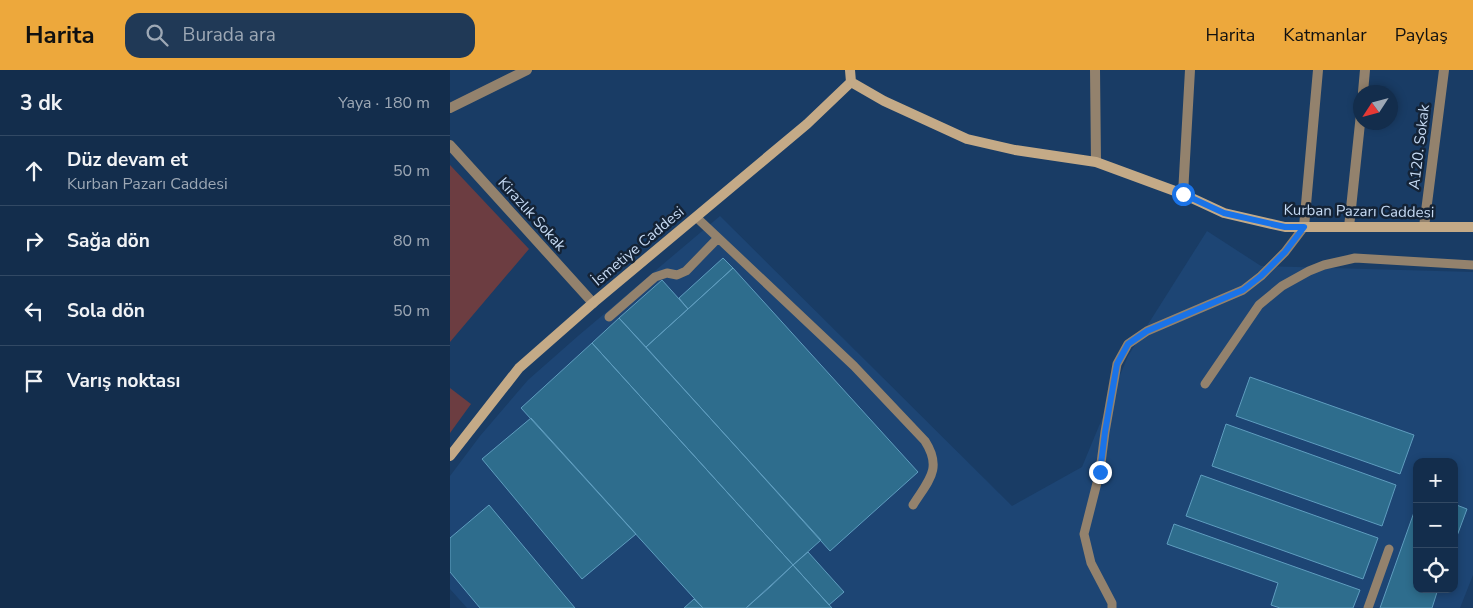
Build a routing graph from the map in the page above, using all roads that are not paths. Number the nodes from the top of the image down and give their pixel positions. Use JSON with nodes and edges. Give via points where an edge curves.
{"nodes":[{"id":1,"x":526,"y":70,"type":"edge"},
{"id":2,"x":850,"y":70,"type":"edge"},
{"id":3,"x":1095,"y":70,"type":"edge"},
{"id":4,"x":1190,"y":70,"type":"edge"},
{"id":5,"x":1318,"y":70,"type":"edge"},
{"id":6,"x":1365,"y":70,"type":"edge"},
{"id":7,"x":1444,"y":70,"type":"edge"},
{"id":8,"x":851,"y":82,"type":"junction"},
{"id":9,"x":1364,"y":85,"type":"edge"},
{"id":10,"x":450,"y":108,"type":"edge"},
{"id":11,"x":1358,"y":130,"type":"edge"},
{"id":12,"x":450,"y":145,"type":"edge"},
{"id":13,"x":1096,"y":162,"type":"junction"},
{"id":14,"x":1183,"y":194,"type":"junction"},
{"id":15,"x":696,"y":217,"type":"junction"},
{"id":16,"x":1304,"y":227,"type":"junction"},
{"id":17,"x":1349,"y":227,"type":"junction"},
{"id":18,"x":1424,"y":227,"type":"junction"},
{"id":19,"x":1473,"y":227,"type":"edge"},
{"id":20,"x":718,"y":238,"type":"junction"},
{"id":21,"x":1473,"y":264,"type":"edge"},
{"id":22,"x":593,"y":303,"type":"junction"},
{"id":23,"x":609,"y":317,"type":"dead end"},
{"id":24,"x":1205,"y":384,"type":"dead end"},
{"id":25,"x":450,"y":456,"type":"edge"},
{"id":26,"x":913,"y":505,"type":"dead end"},
{"id":27,"x":1389,"y":549,"type":"dead end"},
{"id":28,"x":1112,"y":608,"type":"edge"},
{"id":29,"x":1368,"y":608,"type":"edge"}],
"edges":[{"from":1,"to":10,"type":"street"},
{"from":2,"to":8,"type":"main road"},
{"from":3,"to":13,"type":"street"},
{"from":4,"to":14,"type":"street"},
{"from":5,"to":16,"type":"street"},
{"from":6,"to":9,"type":"street"},
{"from":7,"to":18,"type":"street","name":"A120. Sokak"},
{"from":8,"to":13,"type":"main road","name":"Kurban Pazarı Caddesi","via":[[967,140]]},
{"from":8,"to":15,"type":"main road","name":"İsmetiye Caddesi","via":[[807,124]]},
{"from":11,"to":17,"type":"street"},
{"from":12,"to":22,"type":"street","name":"Kirazlık Sokak"},
{"from":13,"to":14,"type":"main road","name":"Kurban Pazarı Caddesi"},
{"from":14,"to":16,"type":"main road","name":"Kurban Pazarı Caddesi","via":[[1224,213],[1285,227]]},
{"from":15,"to":20,"type":"lane"},
{"from":15,"to":22,"type":"main road","name":"İsmetiye Caddesi"},
{"from":16,"to":17,"type":"main road","name":"Kurban Pazarı Caddesi"},
{"from":16,"to":28,"type":"lane","via":[[1285,252],[1243,290],[1147,331],[1128,344],[1117,364],[1100,472],[1084,534],[1091,563]]},
{"from":17,"to":18,"type":"main road","name":"Kurban Pazarı Caddesi"},
{"from":18,"to":19,"type":"main road","name":"Kurban Pazarı Caddesi"},
{"from":20,"to":23,"type":"lane","via":[[686,271],[655,277]]},
{"from":20,"to":26,"type":"lane","via":[[854,366],[925,441],[932,455],[934,473]]},
{"from":21,"to":24,"type":"lane","via":[[1354,258],[1309,271],[1282,286],[1259,305]]},
{"from":22,"to":25,"type":"main road","name":"İsmetiye Caddesi","via":[[519,368]]},
{"from":27,"to":29,"type":"lane"}]}
